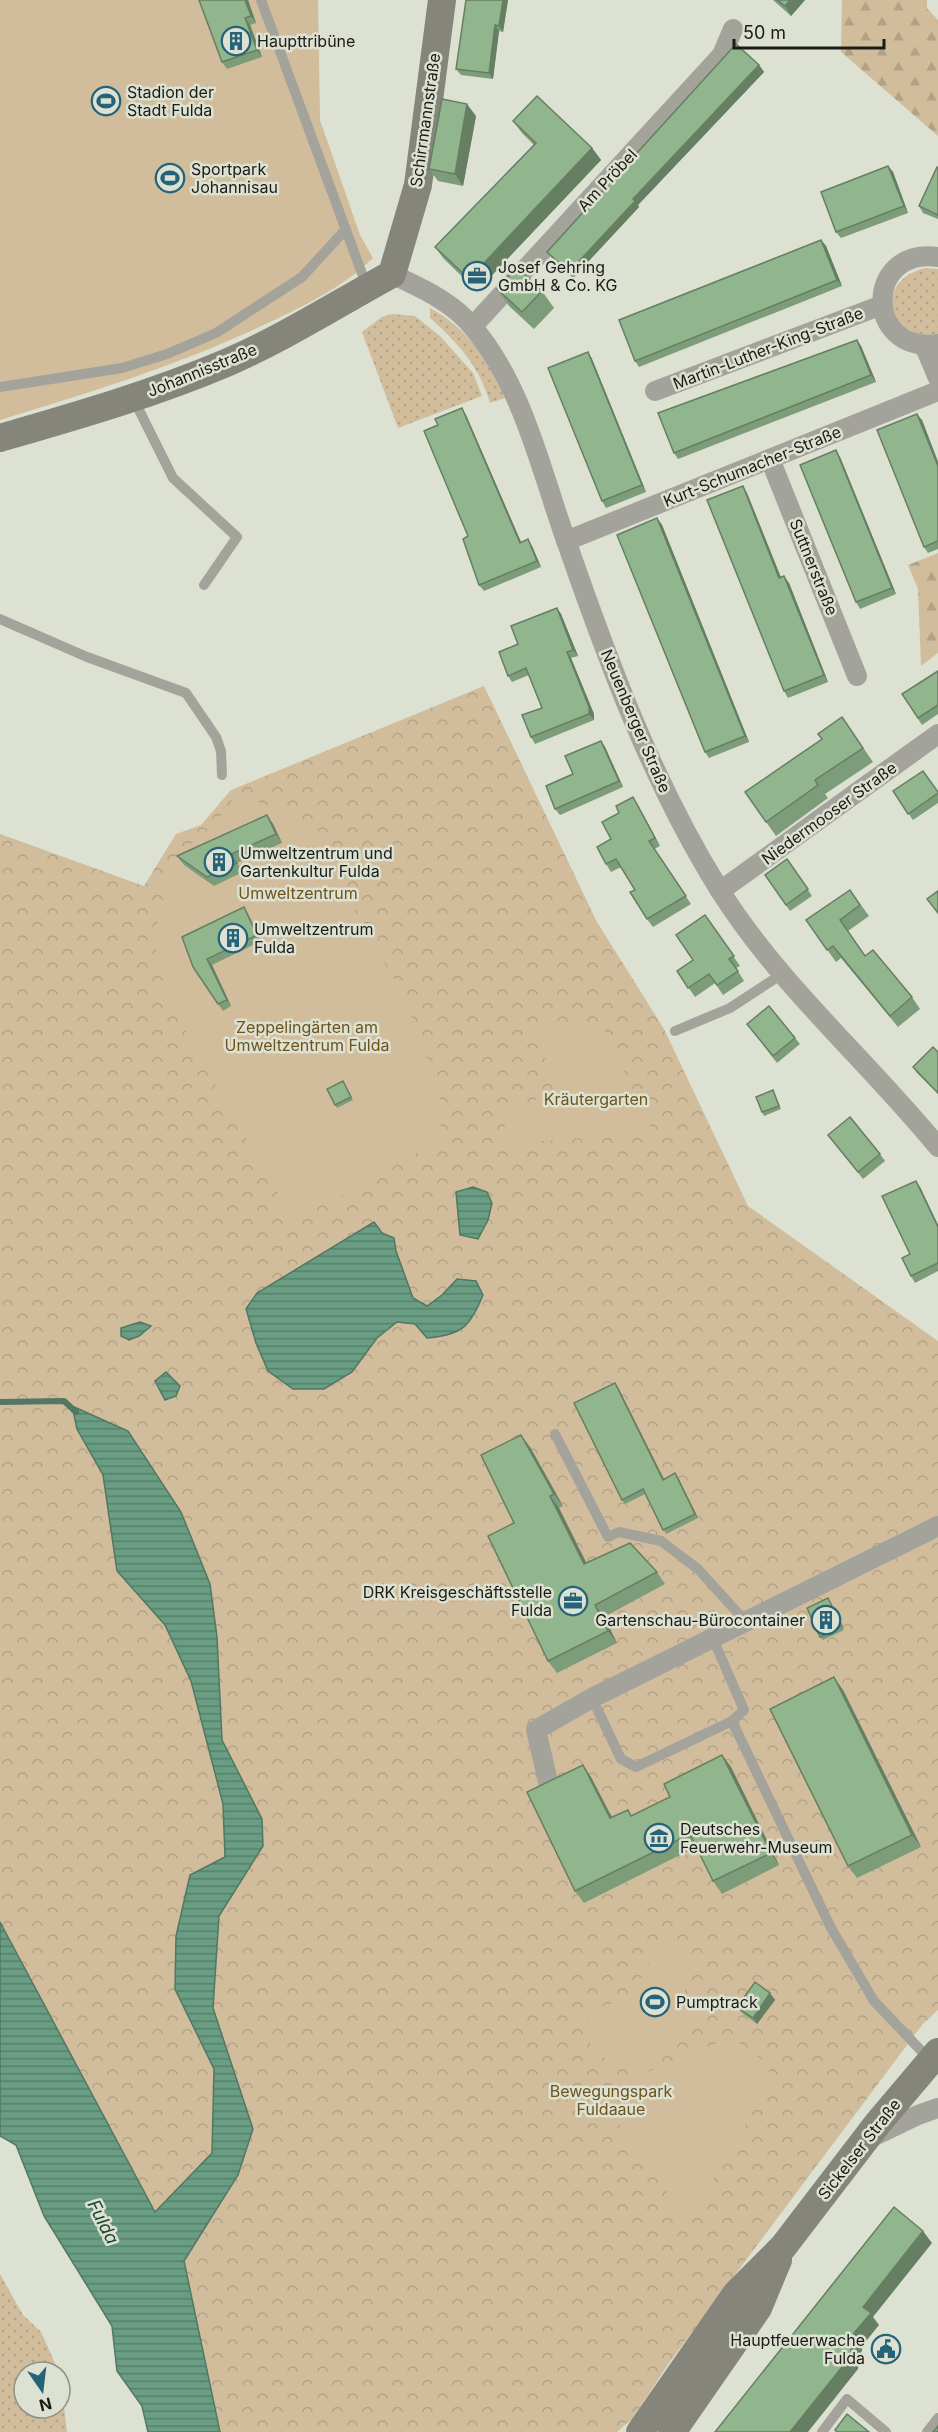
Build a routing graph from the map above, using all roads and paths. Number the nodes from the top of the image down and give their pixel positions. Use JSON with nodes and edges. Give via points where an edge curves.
{"nodes":[{"id":1,"x":261,"y":0,"type":"edge"},
{"id":2,"x":442,"y":0,"type":"edge"},
{"id":3,"x":733,"y":29,"type":"dead end"},
{"id":4,"x":346,"y":229,"type":"junction"},
{"id":5,"x":938,"y":257,"type":"edge"},
{"id":6,"x":380,"y":280,"type":"junction"},
{"id":7,"x":882,"y":305,"type":"junction"},
{"id":8,"x":472,"y":326,"type":"junction"},
{"id":9,"x":932,"y":350,"type":"edge"},
{"id":10,"x":938,"y":378,"type":"edge"},
{"id":11,"x":0,"y":387,"type":"edge"},
{"id":12,"x":938,"y":391,"type":"edge"},
{"id":13,"x":655,"y":392,"type":"dead end"},
{"id":14,"x":133,"y":398,"type":"junction"},
{"id":15,"x":0,"y":437,"type":"edge"},
{"id":16,"x":770,"y":459,"type":"junction"},
{"id":17,"x":566,"y":541,"type":"junction"},
{"id":18,"x":204,"y":585,"type":"dead end"},
{"id":19,"x":0,"y":619,"type":"edge"},
{"id":20,"x":857,"y":676,"type":"dead end"},
{"id":21,"x":938,"y":734,"type":"edge"},
{"id":22,"x":222,"y":775,"type":"dead end"},
{"id":23,"x":720,"y":891,"type":"junction"},
{"id":24,"x":782,"y":974,"type":"junction"},
{"id":25,"x":675,"y":1031,"type":"dead end"},
{"id":26,"x":938,"y":1147,"type":"edge"},
{"id":27,"x":555,"y":1434,"type":"dead end"},
{"id":28,"x":938,"y":1526,"type":"edge"},
{"id":29,"x":746,"y":1622,"type":"junction"},
{"id":30,"x":712,"y":1639,"type":"junction"},
{"id":31,"x":591,"y":1698,"type":"junction"},
{"id":32,"x":732,"y":1721,"type":"junction"},
{"id":33,"x":549,"y":1786,"type":"edge"},
{"id":34,"x":935,"y":2060,"type":"edge"},
{"id":35,"x":938,"y":2108,"type":"edge"},
{"id":36,"x":864,"y":2141,"type":"junction"},
{"id":37,"x":783,"y":2247,"type":"junction"},
{"id":38,"x":938,"y":2418,"type":"edge"},
{"id":39,"x":640,"y":2431,"type":"edge"},
{"id":40,"x":672,"y":2432,"type":"edge"},
{"id":41,"x":822,"y":2432,"type":"edge"},
{"id":42,"x":886,"y":2432,"type":"edge"},
{"id":43,"x":927,"y":2432,"type":"edge"}],
"edges":[{"from":1,"to":4,"type":"lane"},
{"from":2,"to":6,"type":"main road","name":"Schirrmannstraße","via":[[418,185]]},
{"from":3,"to":8,"type":"street","name":"Am Pröbel","via":[[722,55]]},
{"from":4,"to":6,"type":"lane"},
{"from":4,"to":11,"type":"lane","via":[[302,277],[216,333],[122,368]]},
{"from":5,"to":7,"type":"street","via":[[912,258],[898,265],[885,283]]},
{"from":6,"to":8,"type":"street","name":"Neuenberger Straße","via":[[444,301]]},
{"from":6,"to":14,"type":"main road","name":"Johannisstraße","via":[[268,343]]},
{"from":7,"to":9,"type":"street","via":[[888,323],[900,337]]},
{"from":7,"to":13,"type":"street","name":"Martin-Luther-King-Straße"},
{"from":8,"to":17,"type":"street","name":"Neuenberger Straße","via":[[499,366],[524,416]]},
{"from":9,"to":10,"type":"street"},
{"from":12,"to":16,"type":"street","name":"Kurt-Schumacher-Straße"},
{"from":14,"to":15,"type":"main road","name":"Johannisstraße"},
{"from":14,"to":18,"type":"lane","via":[[173,478],[237,537]]},
{"from":16,"to":17,"type":"street","name":"Kurt-Schumacher-Straße"},
{"from":16,"to":20,"type":"street","name":"Suttnerstraße"},
{"from":17,"to":23,"type":"street","name":"Neuenberger Straße","via":[[592,616],[671,807]]},
{"from":19,"to":22,"type":"lane","via":[[87,657],[186,693],[216,737]]},
{"from":21,"to":23,"type":"street","name":"Niedermooser Straße"},
{"from":23,"to":24,"type":"street","name":"Neuenberger Straße"},
{"from":24,"to":25,"type":"lane","via":[[730,1008]]},
{"from":24,"to":26,"type":"street","name":"Neuenberger Straße"},
{"from":27,"to":29,"type":"lane","via":[[608,1537],[619,1532],[661,1541],[698,1569]]},
{"from":28,"to":29,"type":"street"},
{"from":29,"to":30,"type":"street"},
{"from":30,"to":31,"type":"street"},
{"from":30,"to":32,"type":"lane","via":[[744,1710]]},
{"from":31,"to":32,"type":"lane","via":[[621,1759],[636,1767]]},
{"from":31,"to":33,"type":"street","via":[[536,1730]]},
{"from":32,"to":34,"type":"lane","via":[[842,1947],[874,2001]]},
{"from":34,"to":36,"type":"main road","name":"Sickelser Straße"},
{"from":35,"to":36,"type":"street"},
{"from":36,"to":37,"type":"main road","name":"Sickelser Straße"},
{"from":37,"to":39,"type":"main road","name":"Sickelser Straße","via":[[735,2295]]},
{"from":37,"to":40,"type":"main road","name":"Sickelser Straße","via":[[758,2308]]},
{"from":38,"to":43,"type":"lane"},
{"from":41,"to":42,"type":"lane","via":[[847,2399]]}]}
